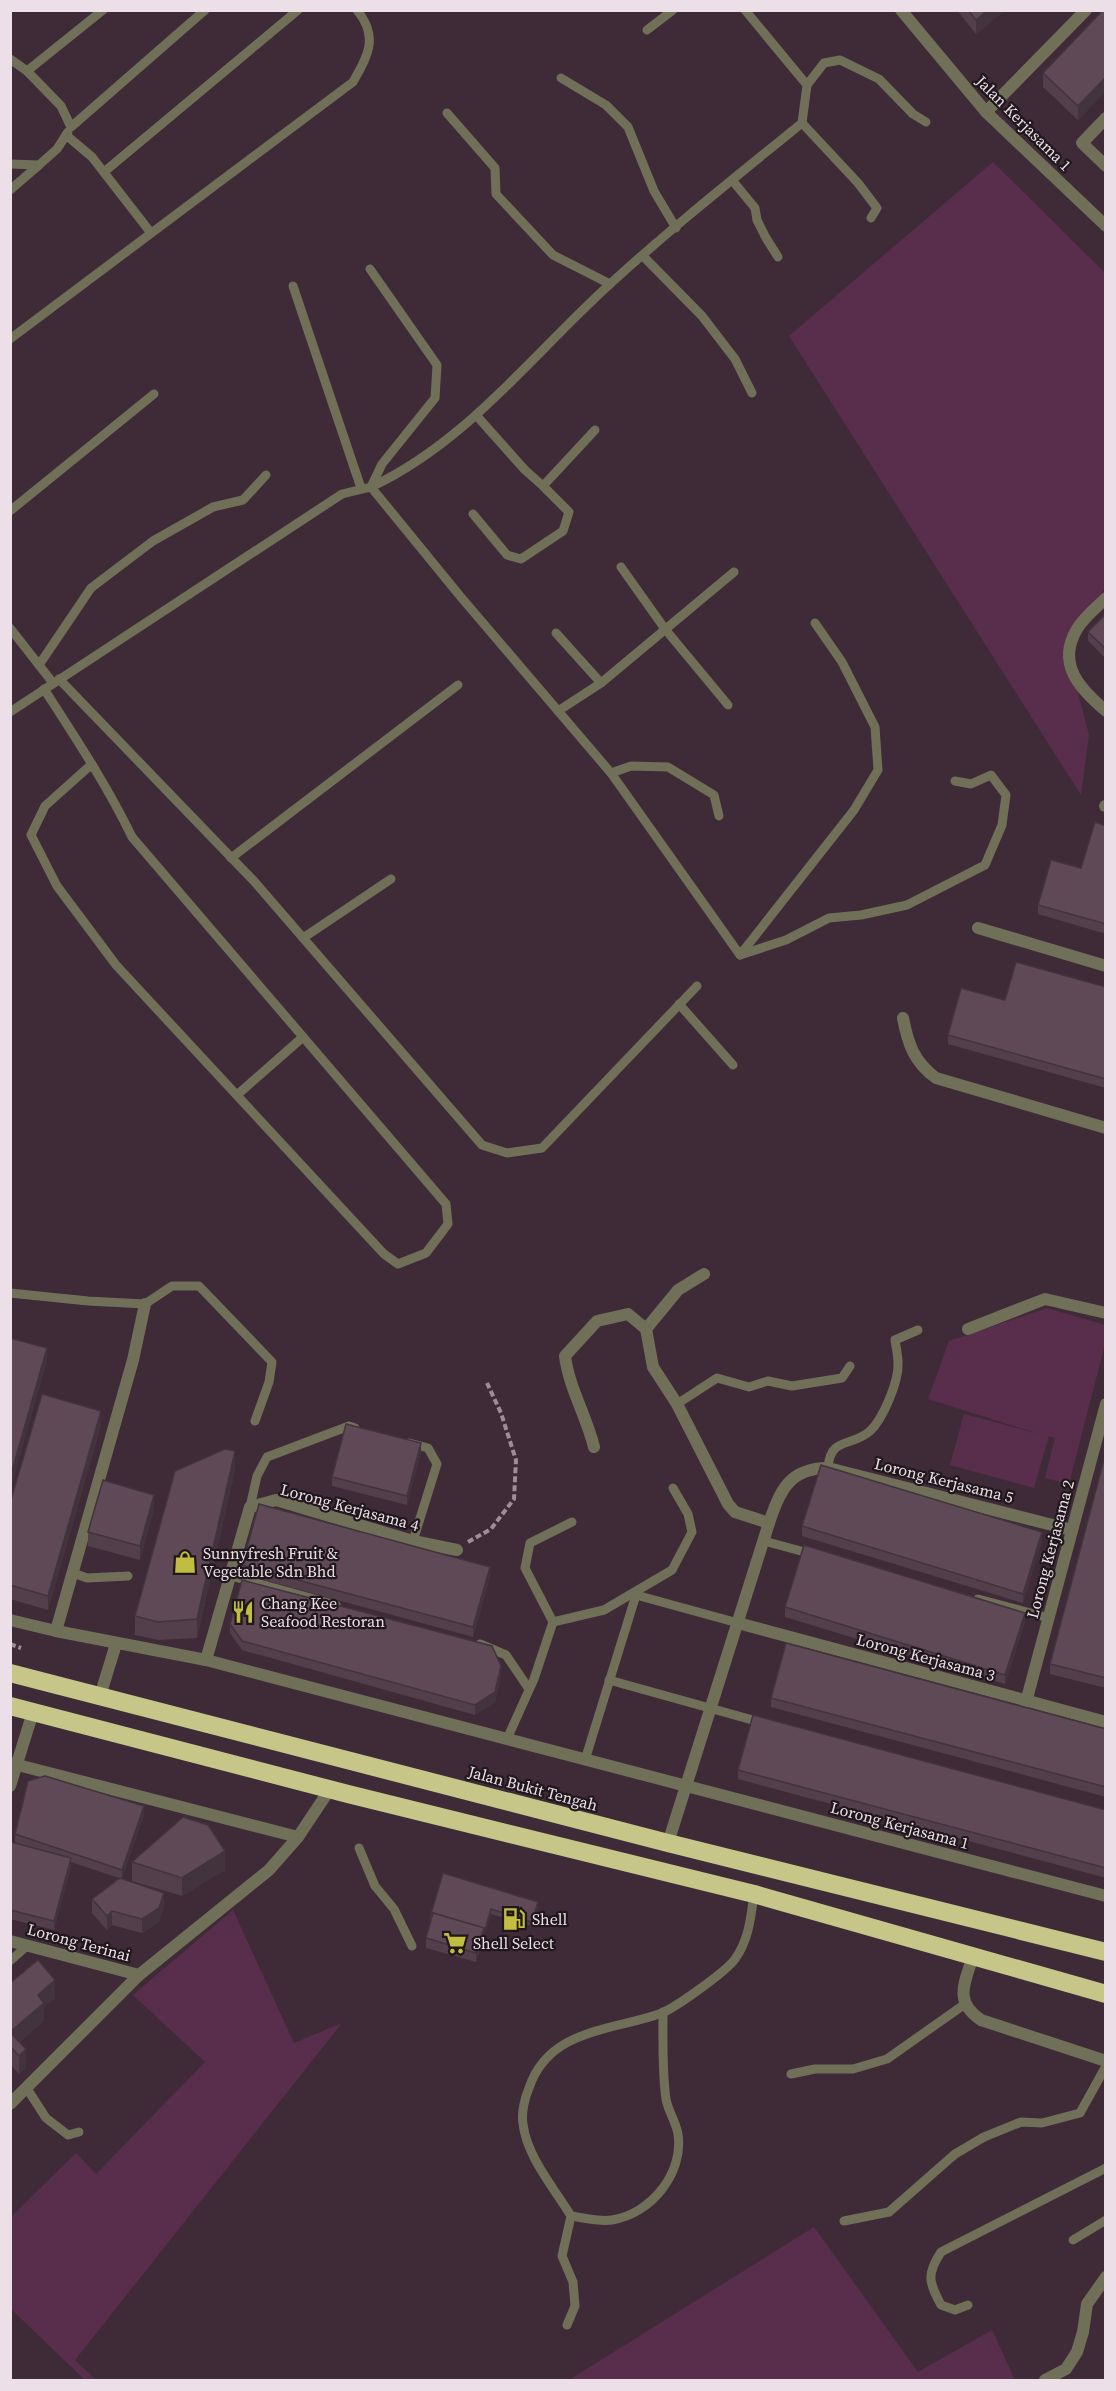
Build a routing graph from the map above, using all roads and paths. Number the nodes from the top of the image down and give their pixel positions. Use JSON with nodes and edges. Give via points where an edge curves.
{"nodes":[{"id":1,"x":103,"y":10,"type":"edge"},
{"id":2,"x":205,"y":10,"type":"edge"},
{"id":3,"x":298,"y":10,"type":"edge"},
{"id":4,"x":357,"y":10,"type":"edge"},
{"id":5,"x":673,"y":10,"type":"edge"},
{"id":6,"x":746,"y":10,"type":"edge"},
{"id":7,"x":901,"y":10,"type":"edge"},
{"id":8,"x":1086,"y":10,"type":"edge"},
{"id":9,"x":647,"y":30,"type":"dead end"},
{"id":10,"x":10,"y":59,"type":"edge"},
{"id":11,"x":27,"y":71,"type":"junction"},
{"id":12,"x":561,"y":78,"type":"dead end"},
{"id":13,"x":807,"y":85,"type":"junction"},
{"id":14,"x":986,"y":112,"type":"junction"},
{"id":15,"x":447,"y":113,"type":"dead end"},
{"id":16,"x":1106,"y":118,"type":"edge"},
{"id":17,"x":926,"y":122,"type":"dead end"},
{"id":18,"x":801,"y":123,"type":"junction"},
{"id":19,"x":69,"y":131,"type":"junction"},
{"id":20,"x":10,"y":164,"type":"edge"},
{"id":21,"x":39,"y":165,"type":"junction"},
{"id":22,"x":1106,"y":166,"type":"edge"},
{"id":23,"x":104,"y":172,"type":"junction"},
{"id":24,"x":732,"y":180,"type":"junction"},
{"id":25,"x":10,"y":190,"type":"edge"},
{"id":26,"x":871,"y":218,"type":"dead end"},
{"id":27,"x":1105,"y":226,"type":"edge"},
{"id":28,"x":676,"y":228,"type":"junction"},
{"id":29,"x":152,"y":233,"type":"junction"},
{"id":30,"x":643,"y":256,"type":"junction"},
{"id":31,"x":778,"y":256,"type":"dead end"},
{"id":32,"x":370,"y":269,"type":"dead end"},
{"id":33,"x":610,"y":284,"type":"junction"},
{"id":34,"x":293,"y":286,"type":"dead end"},
{"id":35,"x":10,"y":339,"type":"edge"},
{"id":36,"x":752,"y":393,"type":"dead end"},
{"id":37,"x":154,"y":394,"type":"dead end"},
{"id":38,"x":476,"y":415,"type":"junction"},
{"id":39,"x":595,"y":430,"type":"dead end"},
{"id":40,"x":266,"y":476,"type":"dead end"},
{"id":41,"x":372,"y":486,"type":"junction"},
{"id":42,"x":543,"y":486,"type":"junction"},
{"id":43,"x":361,"y":488,"type":"junction"},
{"id":44,"x":10,"y":511,"type":"edge"},
{"id":45,"x":472,"y":514,"type":"dead end"},
{"id":46,"x":621,"y":567,"type":"dead end"},
{"id":47,"x":734,"y":572,"type":"dead end"},
{"id":48,"x":1106,"y":598,"type":"edge"},
{"id":49,"x":815,"y":622,"type":"dead end"},
{"id":50,"x":10,"y":628,"type":"edge"},
{"id":51,"x":665,"y":629,"type":"junction"},
{"id":52,"x":556,"y":633,"type":"dead end"},
{"id":53,"x":39,"y":665,"type":"junction"},
{"id":54,"x":56,"y":681,"type":"junction"},
{"id":55,"x":601,"y":683,"type":"junction"},
{"id":56,"x":458,"y":685,"type":"dead end"},
{"id":57,"x":44,"y":689,"type":"junction"},
{"id":58,"x":728,"y":705,"type":"dead end"},
{"id":59,"x":558,"y":711,"type":"junction"},
{"id":60,"x":1106,"y":711,"type":"edge"},
{"id":61,"x":10,"y":712,"type":"edge"},
{"id":62,"x":92,"y":764,"type":"junction"},
{"id":63,"x":611,"y":773,"type":"junction"},
{"id":64,"x":956,"y":781,"type":"dead end"},
{"id":65,"x":719,"y":816,"type":"dead end"},
{"id":66,"x":231,"y":858,"type":"junction"},
{"id":67,"x":391,"y":879,"type":"dead end"},
{"id":68,"x":978,"y":928,"type":"dead end"},
{"id":69,"x":303,"y":938,"type":"junction"},
{"id":70,"x":740,"y":955,"type":"junction"},
{"id":71,"x":1106,"y":966,"type":"edge"},
{"id":72,"x":697,"y":986,"type":"dead end"},
{"id":73,"x":679,"y":1004,"type":"junction"},
{"id":74,"x":903,"y":1018,"type":"dead end"},
{"id":75,"x":303,"y":1037,"type":"junction"},
{"id":76,"x":733,"y":1065,"type":"dead end"},
{"id":77,"x":237,"y":1095,"type":"junction"},
{"id":78,"x":1106,"y":1128,"type":"edge"},
{"id":79,"x":704,"y":1274,"type":"dead end"},
{"id":80,"x":10,"y":1293,"type":"edge"},
{"id":81,"x":145,"y":1304,"type":"junction"},
{"id":82,"x":1106,"y":1313,"type":"edge"},
{"id":83,"x":646,"y":1329,"type":"junction"},
{"id":84,"x":968,"y":1329,"type":"dead end"},
{"id":85,"x":918,"y":1330,"type":"dead end"},
{"id":86,"x":850,"y":1366,"type":"dead end"},
{"id":87,"x":487,"y":1383,"type":"dead end"},
{"id":88,"x":676,"y":1404,"type":"junction"},
{"id":89,"x":1106,"y":1404,"type":"edge"},
{"id":90,"x":255,"y":1421,"type":"dead end"},
{"id":91,"x":360,"y":1429,"type":"edge"},
{"id":92,"x":394,"y":1439,"type":"edge"},
{"id":93,"x":594,"y":1447,"type":"dead end"},
{"id":94,"x":828,"y":1468,"type":"junction"},
{"id":95,"x":673,"y":1488,"type":"dead end"},
{"id":96,"x":250,"y":1508,"type":"junction"},
{"id":97,"x":572,"y":1522,"type":"dead end"},
{"id":98,"x":769,"y":1523,"type":"junction"},
{"id":99,"x":1072,"y":1530,"type":"junction"},
{"id":100,"x":413,"y":1541,"type":"junction"},
{"id":101,"x":765,"y":1541,"type":"junction"},
{"id":102,"x":457,"y":1550,"type":"joint"},
{"id":103,"x":821,"y":1557,"type":"edge"},
{"id":104,"x":73,"y":1573,"type":"junction"},
{"id":105,"x":128,"y":1576,"type":"dead end"},
{"id":106,"x":231,"y":1576,"type":"junction"},
{"id":107,"x":969,"y":1597,"type":"edge"},
{"id":108,"x":344,"y":1607,"type":"edge"},
{"id":109,"x":1049,"y":1618,"type":"junction"},
{"id":110,"x":10,"y":1620,"type":"edge"},
{"id":111,"x":553,"y":1622,"type":"junction"},
{"id":112,"x":738,"y":1623,"type":"junction"},
{"id":113,"x":56,"y":1631,"type":"junction"},
{"id":114,"x":469,"y":1641,"type":"edge"},
{"id":115,"x":10,"y":1644,"type":"edge"},
{"id":116,"x":116,"y":1644,"type":"junction"},
{"id":117,"x":21,"y":1648,"type":"dead end"},
{"id":118,"x":206,"y":1660,"type":"junction"},
{"id":119,"x":10,"y":1673,"type":"edge"},
{"id":120,"x":609,"y":1680,"type":"junction"},
{"id":121,"x":529,"y":1689,"type":"junction"},
{"id":122,"x":100,"y":1696,"type":"junction"},
{"id":123,"x":1026,"y":1702,"type":"junction"},
{"id":124,"x":10,"y":1706,"type":"edge"},
{"id":125,"x":711,"y":1710,"type":"junction"},
{"id":126,"x":33,"y":1712,"type":"junction"},
{"id":127,"x":1106,"y":1722,"type":"edge"},
{"id":128,"x":769,"y":1725,"type":"edge"},
{"id":129,"x":507,"y":1739,"type":"junction"},
{"id":130,"x":585,"y":1760,"type":"junction"},
{"id":131,"x":14,"y":1764,"type":"edge"},
{"id":132,"x":10,"y":1786,"type":"edge"},
{"id":133,"x":687,"y":1786,"type":"junction"},
{"id":134,"x":330,"y":1789,"type":"junction"},
{"id":135,"x":298,"y":1837,"type":"junction"},
{"id":136,"x":668,"y":1843,"type":"junction"},
{"id":137,"x":359,"y":1848,"type":"dead end"},
{"id":138,"x":754,"y":1894,"type":"junction"},
{"id":139,"x":1106,"y":1896,"type":"edge"},
{"id":140,"x":10,"y":1941,"type":"edge"},
{"id":141,"x":1081,"y":1944,"type":"junction"},
{"id":142,"x":28,"y":1946,"type":"junction"},
{"id":143,"x":411,"y":1946,"type":"dead end"},
{"id":144,"x":1106,"y":1947,"type":"edge"},
{"id":145,"x":1106,"y":1952,"type":"edge"},
{"id":146,"x":973,"y":1956,"type":"junction"},
{"id":147,"x":10,"y":1961,"type":"edge"},
{"id":148,"x":1010,"y":1966,"type":"junction"},
{"id":149,"x":139,"y":1975,"type":"junction"},
{"id":150,"x":1106,"y":1994,"type":"edge"},
{"id":151,"x":1106,"y":2003,"type":"edge"},
{"id":152,"x":965,"y":2004,"type":"junction"},
{"id":153,"x":663,"y":2012,"type":"junction"},
{"id":154,"x":1106,"y":2061,"type":"edge"},
{"id":155,"x":1106,"y":2066,"type":"edge"},
{"id":156,"x":791,"y":2074,"type":"dead end"},
{"id":157,"x":26,"y":2087,"type":"junction"},
{"id":158,"x":10,"y":2104,"type":"edge"},
{"id":159,"x":79,"y":2132,"type":"dead end"},
{"id":160,"x":1106,"y":2168,"type":"edge"},
{"id":161,"x":571,"y":2216,"type":"junction"},
{"id":162,"x":1106,"y":2220,"type":"edge"},
{"id":163,"x":844,"y":2221,"type":"dead end"},
{"id":164,"x":1073,"y":2240,"type":"dead end"},
{"id":165,"x":1106,"y":2277,"type":"edge"},
{"id":166,"x":968,"y":2305,"type":"dead end"},
{"id":167,"x":567,"y":2325,"type":"dead end"},
{"id":168,"x":1046,"y":2380,"type":"edge"}],
"edges":[{"from":1,"to":11,"type":"lane"},
{"from":2,"to":19,"type":"lane"},
{"from":3,"to":23,"type":"lane"},
{"from":4,"to":29,"type":"lane","via":[[367,23],[369,52],[353,82]]},
{"from":5,"to":9,"type":"lane"},
{"from":6,"to":13,"type":"lane"},
{"from":7,"to":14,"type":"street","name":"Jalan Kerjasama 1"},
{"from":8,"to":14,"type":"street"},
{"from":10,"to":11,"type":"lane"},
{"from":11,"to":19,"type":"lane","via":[[61,106]]},
{"from":12,"to":28,"type":"lane","via":[[606,105],[628,127],[654,191]]},
{"from":13,"to":17,"type":"lane","via":[[824,63],[840,60],[879,79]]},
{"from":13,"to":18,"type":"lane"},
{"from":14,"to":27,"type":"street","name":"Jalan Kerjasama 1"},
{"from":15,"to":33,"type":"lane","via":[[495,168],[496,194],[553,255]]},
{"from":16,"to":22,"type":"street","via":[[1082,143]]},
{"from":18,"to":24,"type":"lane"},
{"from":18,"to":26,"type":"lane","via":[[865,191],[877,208]]},
{"from":19,"to":21,"type":"lane"},
{"from":19,"to":23,"type":"lane"},
{"from":20,"to":21,"type":"lane"},
{"from":21,"to":25,"type":"lane"},
{"from":23,"to":29,"type":"lane"},
{"from":24,"to":28,"type":"lane"},
{"from":24,"to":31,"type":"lane","via":[[754,208]]},
{"from":28,"to":30,"type":"lane"},
{"from":29,"to":35,"type":"lane"},
{"from":30,"to":33,"type":"lane"},
{"from":30,"to":36,"type":"lane","via":[[702,316],[735,359]]},
{"from":32,"to":41,"type":"lane","via":[[437,365],[435,398],[382,464]]},
{"from":33,"to":38,"type":"lane"},
{"from":34,"to":43,"type":"lane"},
{"from":37,"to":44,"type":"lane"},
{"from":38,"to":41,"type":"lane","via":[[423,457]]},
{"from":38,"to":42,"type":"lane"},
{"from":39,"to":42,"type":"lane"},
{"from":40,"to":53,"type":"lane","via":[[243,500],[213,507],[153,541],[91,588]]},
{"from":41,"to":43,"type":"lane"},
{"from":41,"to":59,"type":"lane"},
{"from":42,"to":45,"type":"lane","via":[[569,512],[562,531],[521,559],[507,555]]},
{"from":43,"to":54,"type":"lane","via":[[342,494]]},
{"from":46,"to":51,"type":"lane"},
{"from":47,"to":51,"type":"lane"},
{"from":48,"to":60,"type":"street","via":[[1077,628],[1070,645],[1075,680]]},
{"from":49,"to":70,"type":"lane","via":[[842,662],[875,727],[878,770],[854,810]]},
{"from":50,"to":53,"type":"lane"},
{"from":51,"to":55,"type":"lane"},
{"from":51,"to":58,"type":"lane"},
{"from":52,"to":55,"type":"lane"},
{"from":53,"to":54,"type":"lane"},
{"from":54,"to":57,"type":"lane"},
{"from":54,"to":66,"type":"lane"},
{"from":55,"to":59,"type":"lane"},
{"from":56,"to":66,"type":"lane"},
{"from":57,"to":61,"type":"lane"},
{"from":57,"to":62,"type":"lane"},
{"from":59,"to":63,"type":"lane"},
{"from":62,"to":75,"type":"lane","via":[[132,837]]},
{"from":62,"to":77,"type":"lane","via":[[45,806],[31,835],[57,886],[116,965]]},
{"from":63,"to":65,"type":"lane","via":[[631,766],[668,767],[714,795]]},
{"from":63,"to":70,"type":"lane"},
{"from":64,"to":70,"type":"lane","via":[[971,784],[991,775],[1006,795],[1002,825],[985,865],[907,904],[829,918],[786,940]]},
{"from":66,"to":69,"type":"lane"},
{"from":67,"to":69,"type":"lane"},
{"from":68,"to":71,"type":"street"},
{"from":69,"to":73,"type":"lane","via":[[482,1145],[507,1153],[542,1148]]},
{"from":72,"to":73,"type":"lane"},
{"from":73,"to":76,"type":"lane"},
{"from":74,"to":78,"type":"street","via":[[915,1058],[936,1078]]},
{"from":75,"to":77,"type":"lane"},
{"from":75,"to":77,"type":"lane","via":[[446,1204],[448,1224],[426,1253],[398,1264],[384,1254]]},
{"from":79,"to":83,"type":"street","via":[[678,1290]]},
{"from":80,"to":81,"type":"lane"},
{"from":81,"to":90,"type":"lane","via":[[172,1286],[199,1286],[272,1362]]},
{"from":81,"to":104,"type":"street"},
{"from":82,"to":84,"type":"street","via":[[1045,1299]]},
{"from":83,"to":88,"type":"street","via":[[653,1367]]},
{"from":83,"to":93,"type":"street","via":[[628,1314],[597,1321],[565,1356],[568,1377],[583,1408]]},
{"from":85,"to":94,"type":"lane","via":[[895,1340],[899,1365],[878,1420],[864,1436],[832,1451]]},
{"from":86,"to":88,"type":"lane","via":[[842,1378],[792,1386],[768,1381],[749,1387],[717,1378]]},
{"from":87,"to":102,"type":"path","via":[[516,1460],[514,1499],[492,1529]]},
{"from":88,"to":98,"type":"street","via":[[728,1504],[735,1512]]},
{"from":89,"to":99,"type":"street","name":"Lorong Kerjasama 2"},
{"from":91,"to":96,"type":"lane","via":[[348,1426],[267,1457],[257,1476]]},
{"from":92,"to":100,"type":"lane","via":[[428,1448],[437,1464]]},
{"from":94,"to":98,"type":"street","name":"Lorong Kerjasama 5","via":[[793,1478],[783,1488]]},
{"from":94,"to":99,"type":"street","name":"Lorong Kerjasama 5"},
{"from":95,"to":111,"type":"lane","via":[[688,1514],[692,1532],[672,1570],[604,1610]]},
{"from":96,"to":100,"type":"street","name":"Lorong Kerjasama 4","via":[[276,1500]]},
{"from":96,"to":106,"type":"street"},
{"from":97,"to":111,"type":"lane","via":[[530,1543],[525,1568]]},
{"from":98,"to":101,"type":"street"},
{"from":99,"to":109,"type":"street","name":"Lorong Kerjasama 2"},
{"from":100,"to":102,"type":"street","name":"Lorong Kerjasama 4"},
{"from":101,"to":103,"type":"lane"},
{"from":101,"to":112,"type":"street"},
{"from":104,"to":105,"type":"lane","via":[[87,1578]]},
{"from":104,"to":113,"type":"street"},
{"from":106,"to":108,"type":"lane"},
{"from":106,"to":118,"type":"street"},
{"from":107,"to":109,"type":"lane"},
{"from":109,"to":123,"type":"street","name":"Lorong Kerjasama 2"},
{"from":110,"to":113,"type":"street","name":"Lorong Kerjasama 1"},
{"from":111,"to":121,"type":"lane"},
{"from":112,"to":120,"type":"lane","via":[[636,1595]]},
{"from":112,"to":123,"type":"street","name":"Lorong Kerjasama 3"},
{"from":112,"to":125,"type":"street"},
{"from":113,"to":116,"type":"street","name":"Lorong Kerjasama 1"},
{"from":114,"to":121,"type":"lane","via":[[506,1655]]},
{"from":115,"to":117,"type":"path"},
{"from":116,"to":118,"type":"street","name":"Lorong Kerjasama 1"},
{"from":116,"to":122,"type":"street"},
{"from":118,"to":129,"type":"street","name":"Lorong Kerjasama 1"},
{"from":119,"to":122,"type":"highway","name":"Jalan Bukit Tengah"},
{"from":120,"to":125,"type":"lane"},
{"from":120,"to":130,"type":"lane"},
{"from":121,"to":129,"type":"lane"},
{"from":122,"to":136,"type":"highway","name":"Jalan Bukit Tengah"},
{"from":123,"to":127,"type":"street","name":"Lorong Kerjasama 3"},
{"from":124,"to":126,"type":"highway"},
{"from":125,"to":128,"type":"lane"},
{"from":125,"to":133,"type":"street"},
{"from":126,"to":131,"type":"street"},
{"from":126,"to":134,"type":"highway"},
{"from":129,"to":130,"type":"street","name":"Lorong Kerjasama 1"},
{"from":130,"to":133,"type":"street","name":"Lorong Kerjasama 1"},
{"from":131,"to":132,"type":"street"},
{"from":131,"to":135,"type":"street"},
{"from":133,"to":136,"type":"street"},
{"from":133,"to":139,"type":"street","name":"Lorong Kerjasama 1"},
{"from":134,"to":135,"type":"street"},
{"from":134,"to":138,"type":"highway"},
{"from":135,"to":149,"type":"street","via":[[268,1870]]},
{"from":136,"to":141,"type":"highway","name":"Jalan Bukit Tengah"},
{"from":137,"to":143,"type":"lane","via":[[375,1886],[393,1909]]},
{"from":138,"to":146,"type":"highway"},
{"from":138,"to":153,"type":"lane","via":[[750,1926],[736,1959]]},
{"from":140,"to":142,"type":"street","name":"Lorong Terinai"},
{"from":141,"to":144,"type":"highway"},
{"from":141,"to":145,"type":"highway"},
{"from":142,"to":147,"type":"lane"},
{"from":142,"to":149,"type":"street","name":"Lorong Terinai"},
{"from":146,"to":148,"type":"highway"},
{"from":146,"to":152,"type":"street","via":[[962,1992]]},
{"from":148,"to":150,"type":"highway"},
{"from":148,"to":151,"type":"highway"},
{"from":149,"to":157,"type":"street"},
{"from":152,"to":154,"type":"street","via":[[981,2020]]},
{"from":152,"to":156,"type":"lane","via":[[887,2059],[853,2069],[815,2069]]},
{"from":153,"to":161,"type":"lane","via":[[666,2101],[678,2133],[679,2156],[672,2176],[647,2205],[633,2213],[612,2220]]},
{"from":153,"to":161,"type":"lane","via":[[590,2031],[567,2042],[533,2073],[522,2122],[532,2154]]},
{"from":155,"to":163,"type":"lane","via":[[1080,2113],[1042,2123],[1021,2122],[984,2137],[955,2154],[889,2212]]},
{"from":157,"to":158,"type":"street"},
{"from":157,"to":159,"type":"lane","via":[[46,2118],[68,2135]]},
{"from":160,"to":166,"type":"lane","via":[[941,2252],[931,2268],[931,2286],[941,2305],[955,2310]]},
{"from":161,"to":167,"type":"lane","via":[[562,2256],[573,2282],[575,2306]]},
{"from":162,"to":164,"type":"lane"},
{"from":165,"to":168,"type":"street","via":[[1087,2304],[1077,2352],[1066,2369]]}]}
